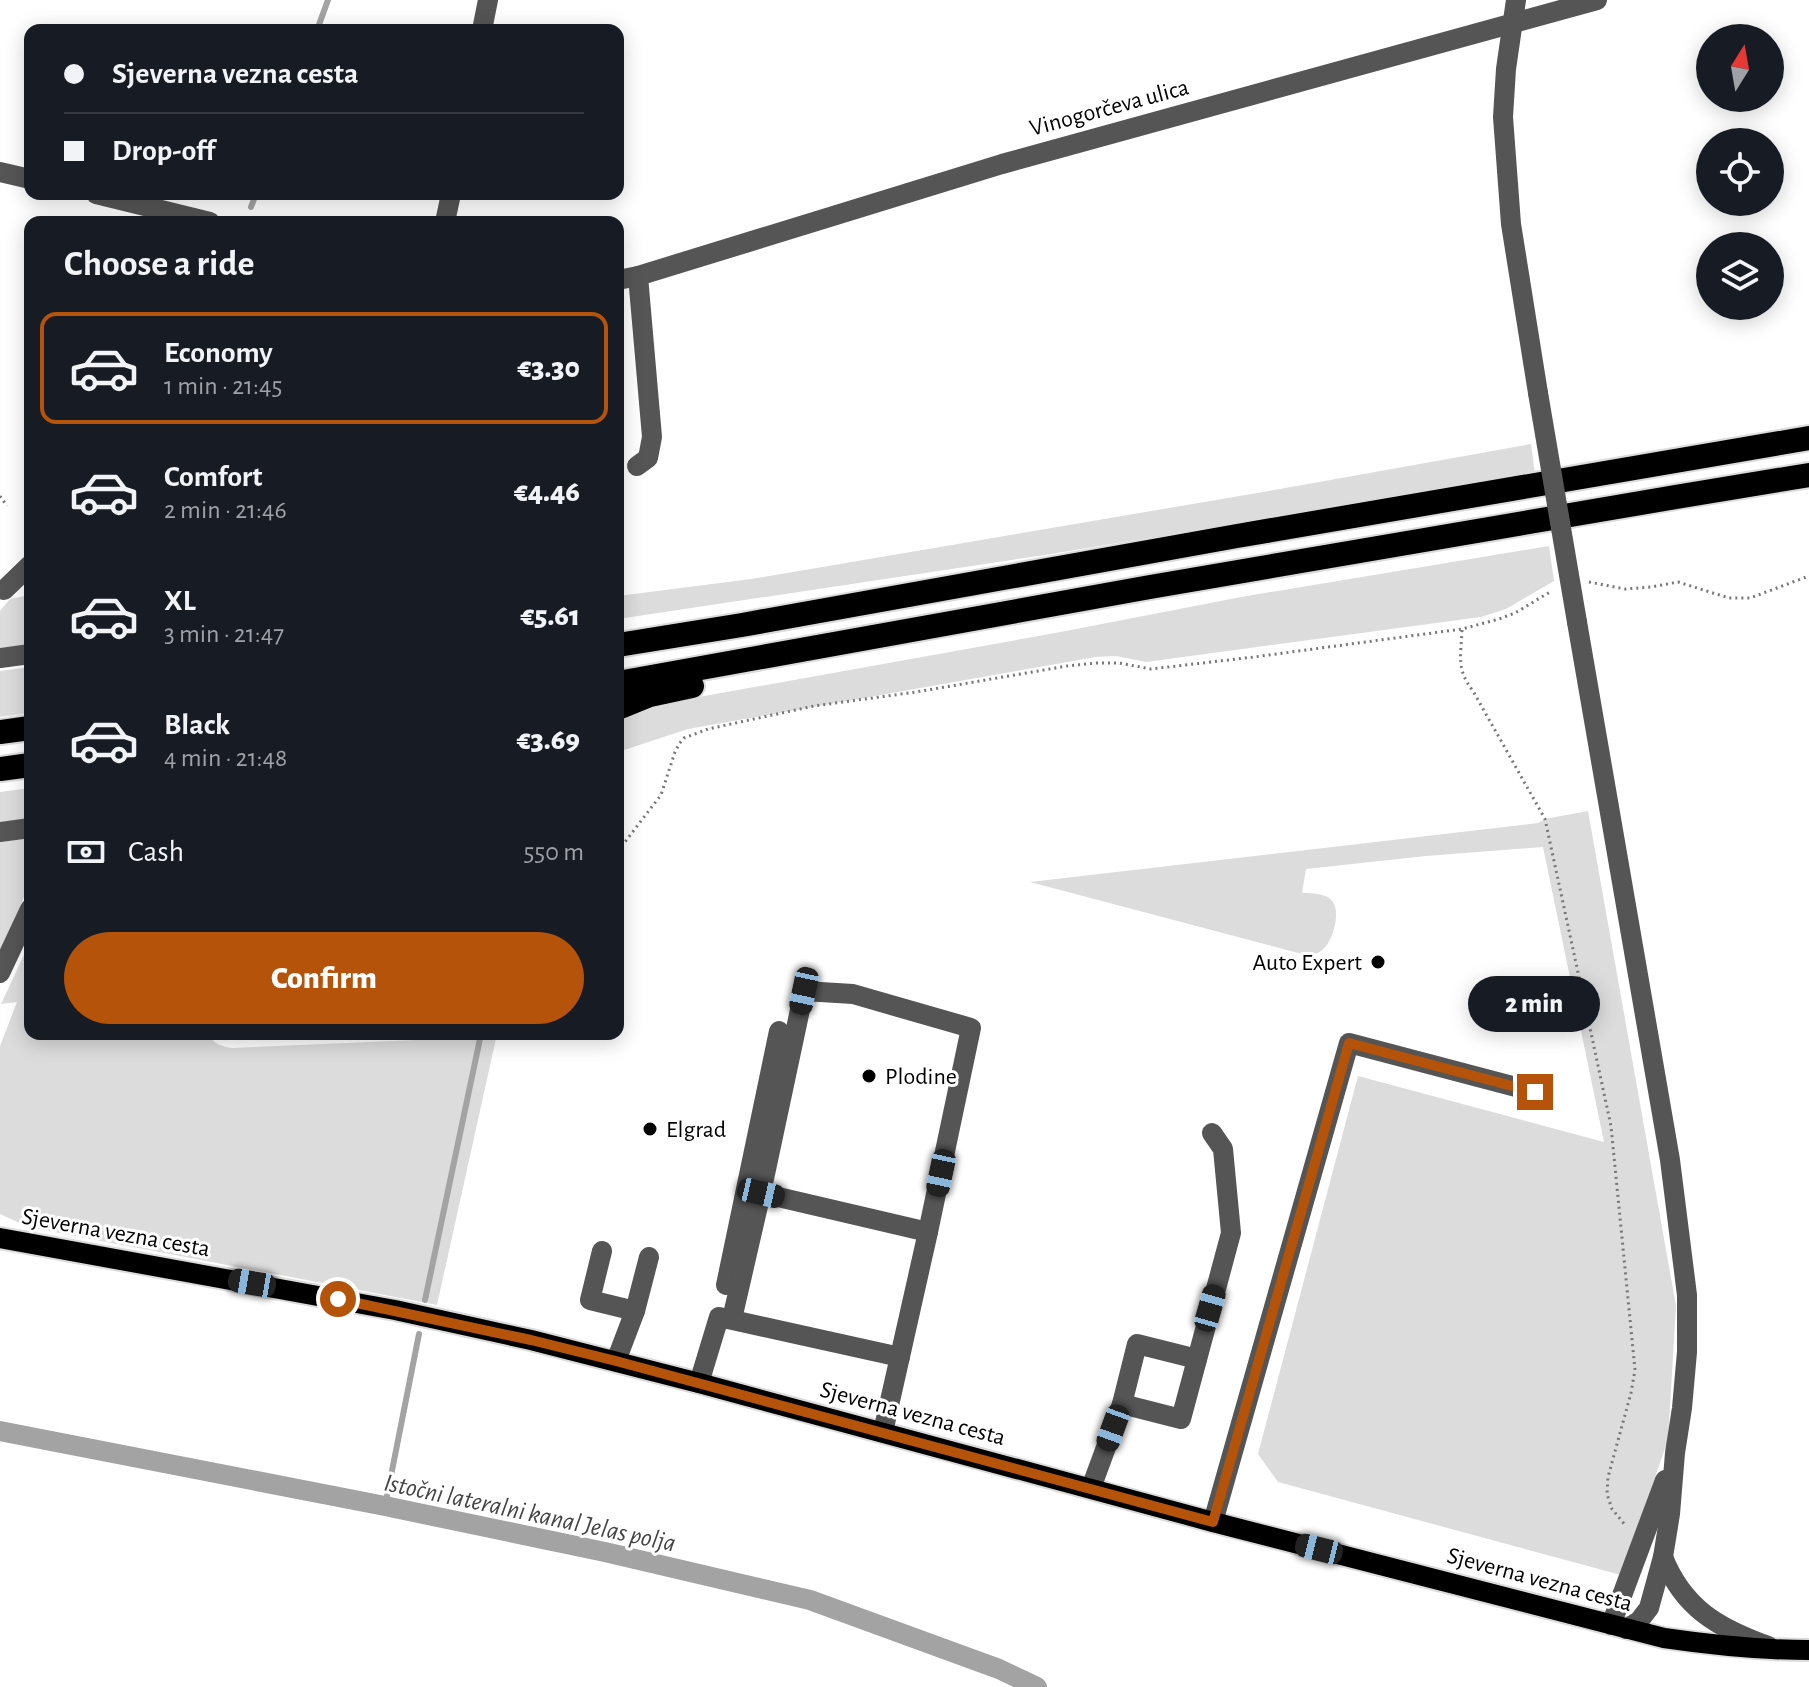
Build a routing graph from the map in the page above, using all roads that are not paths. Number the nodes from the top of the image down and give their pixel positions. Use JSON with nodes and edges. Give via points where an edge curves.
{"nodes":[{"id":1,"x":488,"y":0,"type":"edge"},
{"id":2,"x":1516,"y":0,"type":"edge"},
{"id":3,"x":1597,"y":0,"type":"edge"},
{"id":4,"x":483,"y":24,"type":"edge"},
{"id":5,"x":1511,"y":24,"type":"junction"},
{"id":6,"x":0,"y":172,"type":"edge"},
{"id":7,"x":24,"y":178,"type":"edge"},
{"id":8,"x":120,"y":200,"type":"edge"},
{"id":9,"x":186,"y":216,"type":"edge"},
{"id":10,"x":628,"y":278,"type":"edge"},
{"id":11,"x":1809,"y":438,"type":"edge"},
{"id":12,"x":637,"y":466,"type":"dead end"},
{"id":13,"x":1809,"y":475,"type":"edge"},
{"id":14,"x":24,"y":570,"type":"edge"},
{"id":15,"x":24,"y":588,"type":"edge"},
{"id":16,"x":2,"y":590,"type":"edge"},
{"id":17,"x":742,"y":625,"type":"junction"},
{"id":18,"x":624,"y":627,"type":"edge"},
{"id":19,"x":863,"y":641,"type":"junction"},
{"id":20,"x":624,"y":644,"type":"edge"},
{"id":21,"x":24,"y":655,"type":"edge"},
{"id":22,"x":0,"y":658,"type":"edge"},
{"id":23,"x":624,"y":682,"type":"edge"},
{"id":24,"x":624,"y":706,"type":"edge"},
{"id":25,"x":24,"y":729,"type":"edge"},
{"id":26,"x":0,"y":732,"type":"edge"},
{"id":27,"x":24,"y":766,"type":"edge"},
{"id":28,"x":0,"y":769,"type":"edge"},
{"id":29,"x":24,"y":829,"type":"edge"},
{"id":30,"x":0,"y":832,"type":"edge"},
{"id":31,"x":24,"y":922,"type":"edge"},
{"id":32,"x":0,"y":973,"type":"edge"},
{"id":33,"x":779,"y":1031,"type":"dead end"},
{"id":34,"x":1535,"y":1092,"type":"dead end"},
{"id":35,"x":1212,"y":1133,"type":"dead end"},
{"id":36,"x":761,"y":1193,"type":"junction"},
{"id":37,"x":928,"y":1232,"type":"junction"},
{"id":38,"x":0,"y":1238,"type":"edge"},
{"id":39,"x":602,"y":1251,"type":"dead end"},
{"id":40,"x":649,"y":1257,"type":"dead end"},
{"id":41,"x":635,"y":1311,"type":"junction"},
{"id":42,"x":726,"y":1318,"type":"junction"},
{"id":43,"x":900,"y":1357,"type":"junction"},
{"id":44,"x":1197,"y":1359,"type":"junction"},
{"id":45,"x":616,"y":1361,"type":"junction"},
{"id":46,"x":699,"y":1383,"type":"junction"},
{"id":47,"x":1122,"y":1404,"type":"junction"},
{"id":48,"x":883,"y":1432,"type":"junction"},
{"id":49,"x":1675,"y":1453,"type":"junction"},
{"id":50,"x":1091,"y":1488,"type":"junction"},
{"id":51,"x":1213,"y":1522,"type":"junction"},
{"id":52,"x":1663,"y":1557,"type":"junction"},
{"id":53,"x":1619,"y":1627,"type":"junction"},
{"id":54,"x":1779,"y":1650,"type":"junction"},
{"id":55,"x":1809,"y":1650,"type":"edge"}],
"edges":[{"from":1,"to":4,"type":"street"},
{"from":2,"to":5,"type":"street"},
{"from":3,"to":5,"type":"street","name":"Vinogorčeva ulica"},
{"from":5,"to":10,"type":"street","name":"Vinogorčeva ulica","via":[[1002,164]]},
{"from":5,"to":49,"type":"street","bridge":true,"via":[[1503,117],[1511,224],[1670,1160],[1687,1295],[1687,1352]]},
{"from":6,"to":7,"type":"street"},
{"from":8,"to":9,"type":"street"},
{"from":10,"to":12,"type":"street","name":"Vinogorčeva ulica","via":[[652,437],[648,458]]},
{"from":11,"to":17,"type":"highway"},
{"from":13,"to":19,"type":"highway","via":[[1147,587]]},
{"from":14,"to":16,"type":"street"},
{"from":15,"to":16,"type":"street"},
{"from":17,"to":18,"type":"highway","via":[[699,619]]},
{"from":17,"to":20,"type":"highway"},
{"from":19,"to":23,"type":"highway"},
{"from":19,"to":24,"type":"highway","via":[[812,665],[679,688]]},
{"from":21,"to":22,"type":"street"},
{"from":25,"to":26,"type":"highway"},
{"from":27,"to":28,"type":"highway"},
{"from":29,"to":30,"type":"street"},
{"from":31,"to":32,"type":"street"},
{"from":33,"to":42,"type":"street"},
{"from":34,"to":51,"type":"street","via":[[1349,1043]]},
{"from":35,"to":44,"type":"street","via":[[1223,1149],[1231,1233]]},
{"from":36,"to":37,"type":"street"},
{"from":36,"to":37,"type":"street","via":[[804,991],[853,994],[971,1028]]},
{"from":36,"to":42,"type":"street"},
{"from":37,"to":43,"type":"street"},
{"from":38,"to":45,"type":"main road","name":"Sjeverna vezna cesta","via":[[395,1310]]},
{"from":39,"to":41,"type":"street","via":[[590,1300]]},
{"from":40,"to":41,"type":"street"},
{"from":41,"to":45,"type":"street"},
{"from":42,"to":43,"type":"street"},
{"from":42,"to":46,"type":"street"},
{"from":43,"to":48,"type":"street"},
{"from":44,"to":47,"type":"street","via":[[1181,1419]]},
{"from":44,"to":47,"type":"street","via":[[1137,1344]]},
{"from":45,"to":46,"type":"main road","name":"Sjeverna vezna cesta"},
{"from":46,"to":48,"type":"main road","name":"Sjeverna vezna cesta"},
{"from":47,"to":50,"type":"street"},
{"from":48,"to":50,"type":"main road","name":"Sjeverna vezna cesta"},
{"from":49,"to":52,"type":"street"},
{"from":49,"to":53,"type":"street"},
{"from":50,"to":51,"type":"main road","name":"Sjeverna vezna cesta"},
{"from":51,"to":53,"type":"main road","name":"Sjeverna vezna cesta"},
{"from":52,"to":53,"type":"street","via":[[1649,1608],[1639,1621]]},
{"from":52,"to":54,"type":"street","via":[[1697,1610],[1745,1638]]},
{"from":53,"to":54,"type":"main road","name":"Sjeverna vezna cesta","via":[[1664,1638]]},
{"from":54,"to":55,"type":"main road","name":"Sjeverna vezna cesta"}]}
